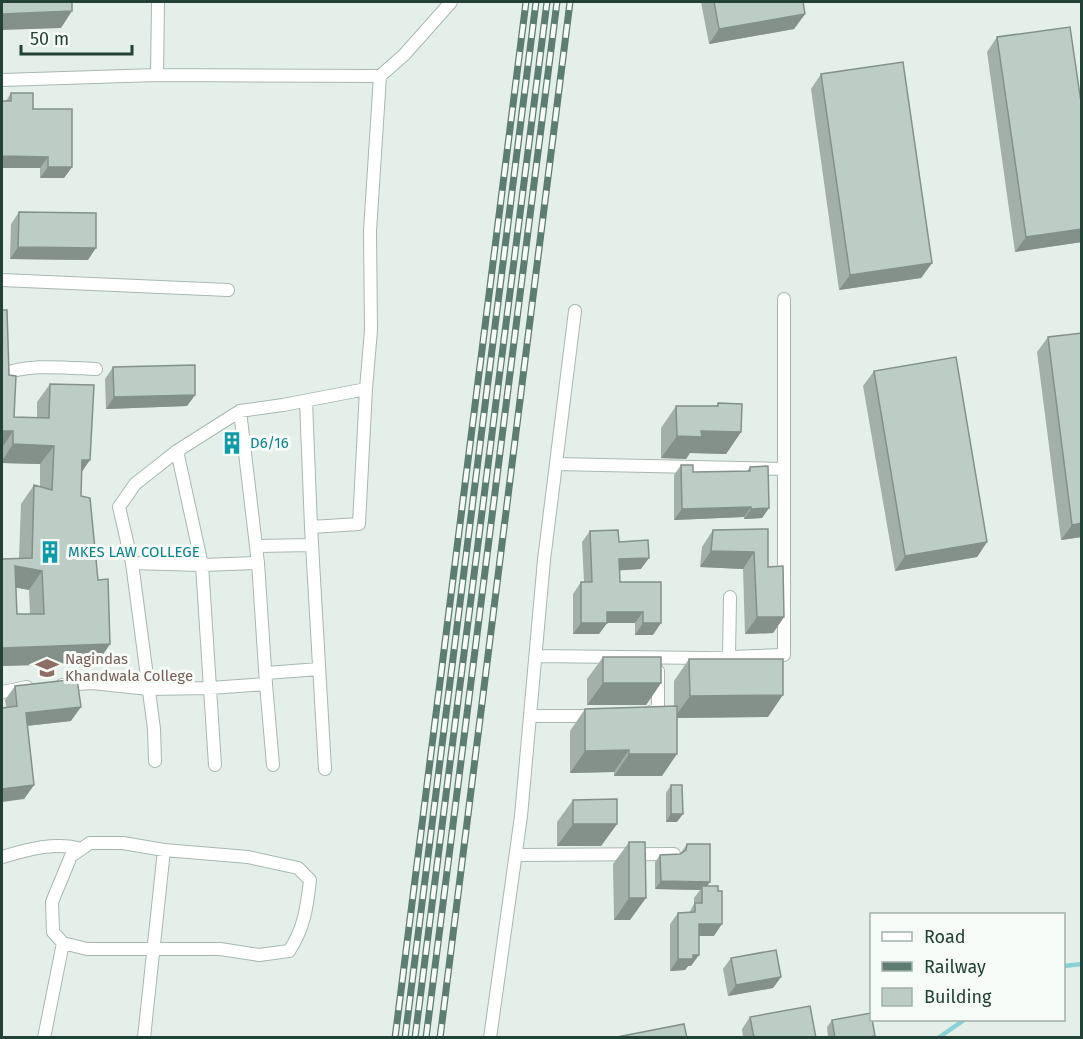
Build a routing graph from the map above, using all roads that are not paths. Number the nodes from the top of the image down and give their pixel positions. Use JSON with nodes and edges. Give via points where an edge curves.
{"nodes":[{"id":1,"x":158,"y":2,"type":"edge"},
{"id":2,"x":451,"y":2,"type":"edge"},
{"id":3,"x":157,"y":75,"type":"junction"},
{"id":4,"x":380,"y":76,"type":"junction"},
{"id":5,"x":2,"y":80,"type":"edge"},
{"id":6,"x":2,"y":280,"type":"edge"},
{"id":7,"x":228,"y":290,"type":"dead end"},
{"id":8,"x":784,"y":298,"type":"dead end"},
{"id":9,"x":575,"y":310,"type":"dead end"},
{"id":10,"x":96,"y":369,"type":"dead end"},
{"id":11,"x":2,"y":375,"type":"edge"},
{"id":12,"x":366,"y":389,"type":"junction"},
{"id":13,"x":306,"y":401,"type":"junction"},
{"id":14,"x":240,"y":411,"type":"junction"},
{"id":15,"x":177,"y":451,"type":"junction"},
{"id":16,"x":556,"y":464,"type":"junction"},
{"id":17,"x":784,"y":469,"type":"junction"},
{"id":18,"x":311,"y":527,"type":"junction"},
{"id":19,"x":312,"y":545,"type":"junction"},
{"id":20,"x":257,"y":546,"type":"junction"},
{"id":21,"x":132,"y":563,"type":"junction"},
{"id":22,"x":258,"y":563,"type":"junction"},
{"id":23,"x":202,"y":565,"type":"junction"},
{"id":24,"x":730,"y":597,"type":"dead end"},
{"id":25,"x":536,"y":656,"type":"junction"},
{"id":26,"x":729,"y":657,"type":"junction"},
{"id":27,"x":658,"y":658,"type":"junction"},
{"id":28,"x":319,"y":669,"type":"junction"},
{"id":29,"x":266,"y":679,"type":"junction"},
{"id":30,"x":210,"y":688,"type":"junction"},
{"id":31,"x":149,"y":689,"type":"junction"},
{"id":32,"x":2,"y":692,"type":"edge"},
{"id":33,"x":637,"y":715,"type":"edge"},
{"id":34,"x":530,"y":716,"type":"junction"},
{"id":35,"x":613,"y":716,"type":"edge"},
{"id":36,"x":155,"y":761,"type":"dead end"},
{"id":37,"x":215,"y":765,"type":"dead end"},
{"id":38,"x":273,"y":765,"type":"dead end"},
{"id":39,"x":325,"y":769,"type":"dead end"},
{"id":40,"x":81,"y":849,"type":"junction"},
{"id":41,"x":164,"y":850,"type":"junction"},
{"id":42,"x":674,"y":854,"type":"edge"},
{"id":43,"x":516,"y":855,"type":"junction"},
{"id":44,"x":2,"y":857,"type":"edge"},
{"id":45,"x":63,"y":943,"type":"junction"},
{"id":46,"x":154,"y":950,"type":"junction"},
{"id":47,"x":44,"y":1038,"type":"edge"},
{"id":48,"x":144,"y":1038,"type":"edge"},
{"id":49,"x":490,"y":1038,"type":"edge"}],
"edges":[{"from":1,"to":3,"type":"street"},
{"from":2,"to":4,"type":"street"},
{"from":3,"to":4,"type":"street"},
{"from":3,"to":5,"type":"street"},
{"from":4,"to":12,"type":"street","via":[[370,231],[371,330]]},
{"from":6,"to":7,"type":"street"},
{"from":8,"to":17,"type":"street"},
{"from":9,"to":16,"type":"street"},
{"from":10,"to":11,"type":"street","via":[[11,370]]},
{"from":12,"to":13,"type":"street"},
{"from":12,"to":18,"type":"street","via":[[359,524]]},
{"from":13,"to":14,"type":"street"},
{"from":13,"to":18,"type":"street"},
{"from":14,"to":15,"type":"street"},
{"from":14,"to":20,"type":"street"},
{"from":15,"to":21,"type":"street","via":[[135,484],[119,507]]},
{"from":15,"to":23,"type":"street"},
{"from":16,"to":17,"type":"street"},
{"from":16,"to":25,"type":"street"},
{"from":17,"to":26,"type":"street","via":[[784,655]]},
{"from":18,"to":19,"type":"street"},
{"from":19,"to":20,"type":"street"},
{"from":19,"to":28,"type":"street"},
{"from":20,"to":22,"type":"street"},
{"from":21,"to":23,"type":"street"},
{"from":21,"to":31,"type":"street"},
{"from":22,"to":23,"type":"street"},
{"from":22,"to":29,"type":"street"},
{"from":23,"to":30,"type":"street"},
{"from":24,"to":26,"type":"street"},
{"from":25,"to":27,"type":"street"},
{"from":25,"to":34,"type":"street"},
{"from":26,"to":27,"type":"street"},
{"from":27,"to":33,"type":"street","via":[[658,708],[648,715]]},
{"from":28,"to":29,"type":"street"},
{"from":28,"to":39,"type":"street"},
{"from":29,"to":30,"type":"street"},
{"from":29,"to":38,"type":"street"},
{"from":30,"to":31,"type":"street"},
{"from":30,"to":37,"type":"street"},
{"from":31,"to":32,"type":"street","via":[[92,683]]},
{"from":31,"to":36,"type":"street"},
{"from":34,"to":35,"type":"street"},
{"from":34,"to":43,"type":"street"},
{"from":40,"to":41,"type":"street","via":[[90,843],[123,843]]},
{"from":40,"to":44,"type":"street","via":[[34,849]]},
{"from":40,"to":45,"type":"street","via":[[71,856],[52,902],[53,932]]},
{"from":41,"to":46,"type":"street"},
{"from":41,"to":46,"type":"street","via":[[248,857],[298,868],[310,880],[302,928],[289,951],[259,955],[220,949]]},
{"from":42,"to":43,"type":"street"},
{"from":43,"to":49,"type":"street"},
{"from":45,"to":46,"type":"street","via":[[87,949]]},
{"from":45,"to":47,"type":"street"},
{"from":46,"to":48,"type":"street"}]}
